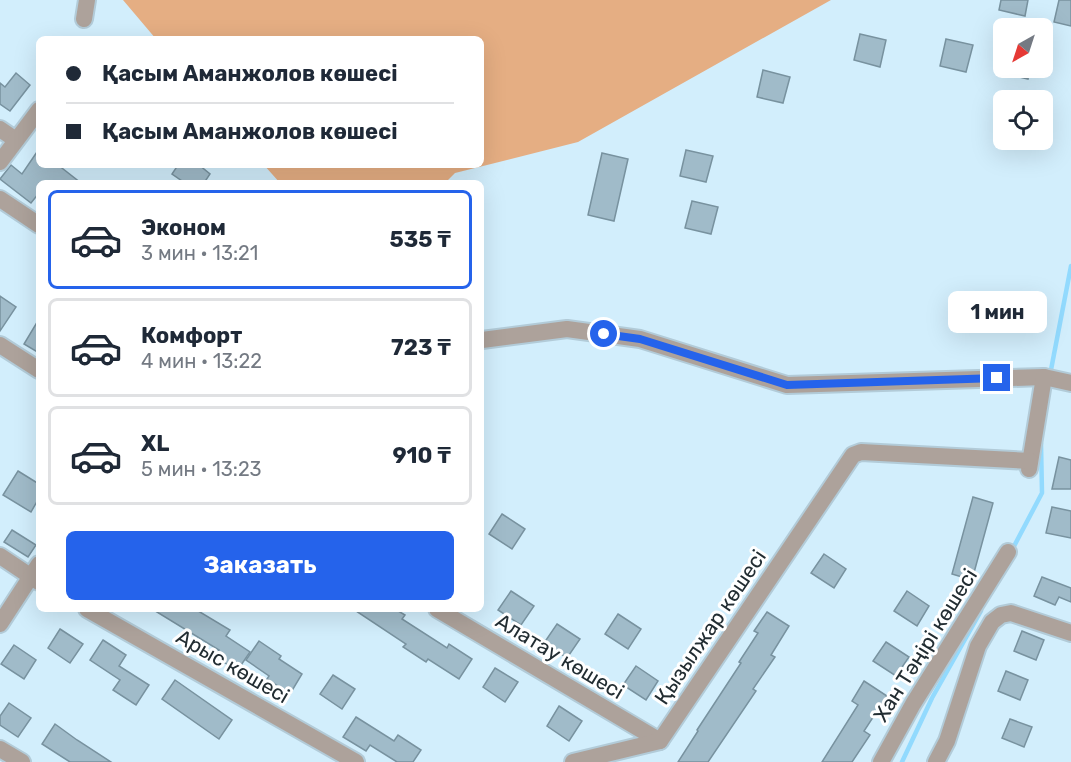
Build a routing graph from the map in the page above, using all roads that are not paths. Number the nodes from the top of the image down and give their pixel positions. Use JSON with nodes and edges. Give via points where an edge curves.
{"nodes":[{"id":1,"x":87,"y":0,"type":"edge"},
{"id":2,"x":84,"y":19,"type":"dead end"},
{"id":3,"x":36,"y":114,"type":"edge"},
{"id":4,"x":0,"y":129,"type":"edge"},
{"id":5,"x":16,"y":140,"type":"junction"},
{"id":6,"x":0,"y":162,"type":"edge"},
{"id":7,"x":0,"y":199,"type":"edge"},
{"id":8,"x":36,"y":223,"type":"edge"},
{"id":9,"x":484,"y":340,"type":"edge"},
{"id":10,"x":0,"y":345,"type":"edge"},
{"id":11,"x":36,"y":368,"type":"edge"},
{"id":12,"x":1046,"y":377,"type":"junction"},
{"id":13,"x":1071,"y":383,"type":"edge"},
{"id":14,"x":1008,"y":552,"type":"dead end"},
{"id":15,"x":0,"y":556,"type":"edge"},
{"id":16,"x":36,"y":574,"type":"edge"},
{"id":17,"x":92,"y":612,"type":"edge"},
{"id":18,"x":442,"y":612,"type":"edge"},
{"id":19,"x":0,"y":624,"type":"edge"},
{"id":20,"x":1071,"y":633,"type":"edge"},
{"id":21,"x":660,"y":741,"type":"junction"},
{"id":22,"x":0,"y":749,"type":"edge"},
{"id":23,"x":590,"y":760,"type":"edge"},
{"id":24,"x":22,"y":762,"type":"edge"},
{"id":25,"x":356,"y":762,"type":"edge"},
{"id":26,"x":573,"y":762,"type":"edge"},
{"id":27,"x":880,"y":762,"type":"edge"},
{"id":28,"x":936,"y":762,"type":"edge"}],
"edges":[{"from":1,"to":2,"type":"street"},
{"from":3,"to":5,"type":"street"},
{"from":4,"to":5,"type":"street"},
{"from":5,"to":6,"type":"street"},
{"from":7,"to":8,"type":"street"},
{"from":9,"to":12,"type":"street","via":[[567,328],[640,339],[787,385]]},
{"from":10,"to":11,"type":"street"},
{"from":12,"to":13,"type":"street"},
{"from":12,"to":21,"type":"street","name":"Қызылжар көшесі","via":[[1029,465],[861,452],[853,455]]},
{"from":14,"to":27,"type":"street","name":"Хан Тәңірі көшесі"},
{"from":15,"to":16,"type":"street"},
{"from":16,"to":19,"type":"street"},
{"from":17,"to":25,"type":"street","name":"Арыс көшесі"},
{"from":18,"to":21,"type":"street","name":"Алатау көшесі"},
{"from":20,"to":28,"type":"street","via":[[1011,613],[992,622],[978,646],[947,741]]},
{"from":21,"to":23,"type":"street"},
{"from":22,"to":24,"type":"street"},
{"from":23,"to":26,"type":"street"}]}
